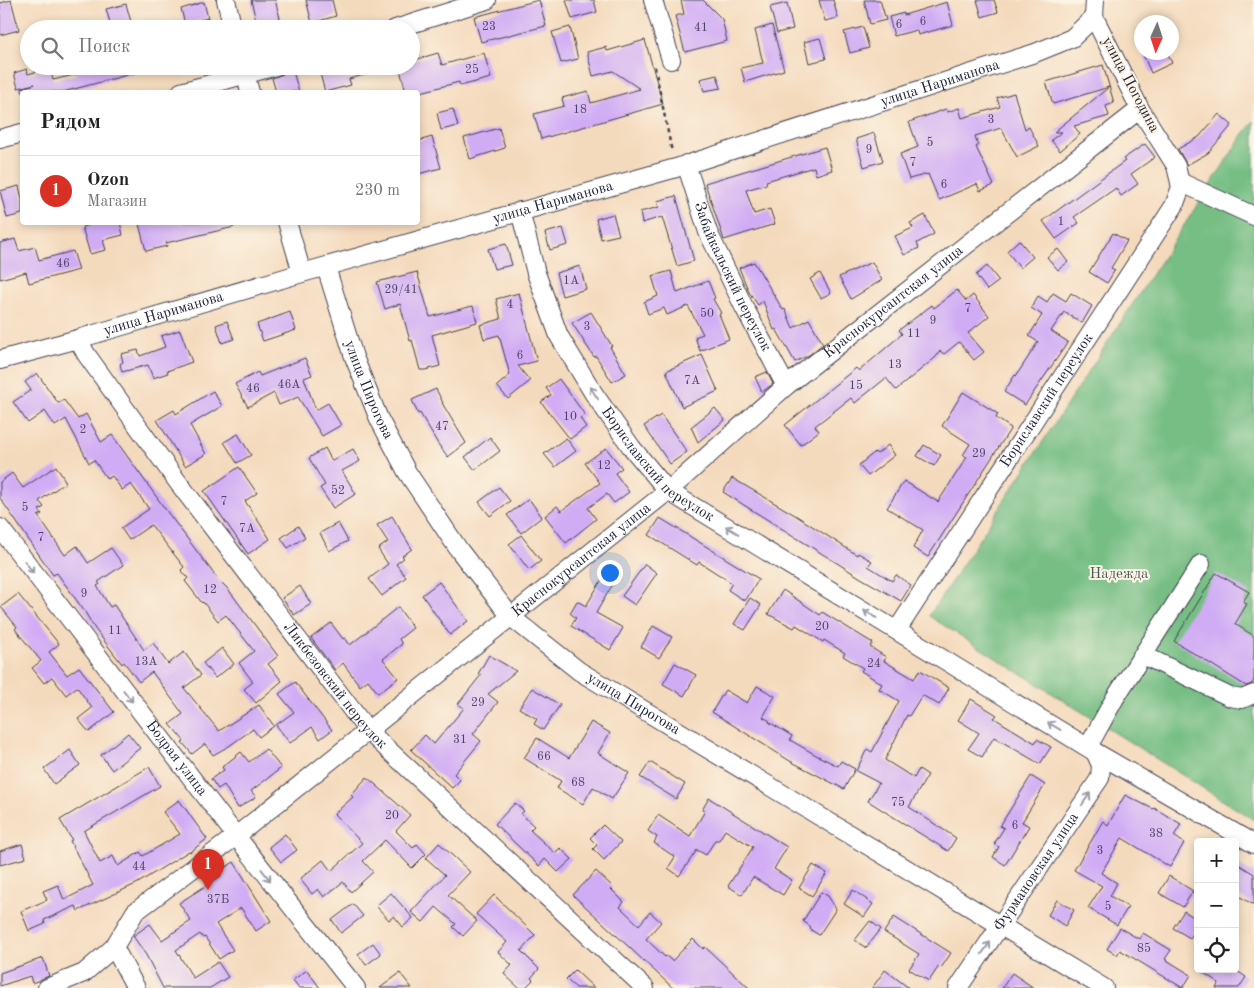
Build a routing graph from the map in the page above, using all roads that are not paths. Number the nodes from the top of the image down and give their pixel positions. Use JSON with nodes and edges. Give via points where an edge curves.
{"nodes":[{"id":1,"x":226,"y":0,"type":"edge"},
{"id":2,"x":487,"y":0,"type":"edge"},
{"id":3,"x":653,"y":0,"type":"edge"},
{"id":4,"x":1095,"y":9,"type":"edge"},
{"id":5,"x":231,"y":20,"type":"edge"},
{"id":6,"x":420,"y":21,"type":"edge"},
{"id":7,"x":671,"y":60,"type":"road end"},
{"id":8,"x":246,"y":78,"type":"edge"},
{"id":9,"x":190,"y":90,"type":"edge"},
{"id":10,"x":1140,"y":109,"type":"junction"},
{"id":11,"x":20,"y":134,"type":"edge"},
{"id":12,"x":0,"y":139,"type":"edge"},
{"id":13,"x":681,"y":166,"type":"junction"},
{"id":14,"x":1178,"y":174,"type":"junction"},
{"id":15,"x":520,"y":211,"type":"junction"},
{"id":16,"x":1254,"y":216,"type":"edge"},
{"id":17,"x":288,"y":225,"type":"edge"},
{"id":18,"x":326,"y":267,"type":"junction"},
{"id":19,"x":302,"y":273,"type":"junction"},
{"id":20,"x":78,"y":339,"type":"junction"},
{"id":21,"x":0,"y":360,"type":"edge"},
{"id":22,"x":786,"y":386,"type":"junction"},
{"id":23,"x":668,"y":491,"type":"junction"},
{"id":24,"x":0,"y":528,"type":"edge"},
{"id":25,"x":1201,"y":564,"type":"dead end"},
{"id":26,"x":511,"y":617,"type":"junction"},
{"id":27,"x":897,"y":630,"type":"junction"},
{"id":28,"x":1143,"y":655,"type":"junction"},
{"id":29,"x":1254,"y":694,"type":"edge"},
{"id":30,"x":368,"y":731,"type":"junction"},
{"id":31,"x":1092,"y":749,"type":"junction"},
{"id":32,"x":236,"y":836,"type":"junction"},
{"id":33,"x":1254,"y":844,"type":"edge"},
{"id":34,"x":1001,"y":926,"type":"junction"},
{"id":35,"x":114,"y":947,"type":"junction"},
{"id":36,"x":47,"y":988,"type":"edge"},
{"id":37,"x":136,"y":988,"type":"edge"},
{"id":38,"x":356,"y":988,"type":"edge"},
{"id":39,"x":645,"y":988,"type":"edge"},
{"id":40,"x":958,"y":988,"type":"edge"},
{"id":41,"x":1104,"y":988,"type":"edge"}],
"edges":[{"from":1,"to":5,"type":"street"},
{"from":2,"to":6,"type":"street"},
{"from":3,"to":7,"type":"street"},
{"from":4,"to":10,"type":"street","name":"улица Погодина"},
{"from":4,"to":13,"type":"street","name":"улица Нариманова","via":[[1072,38],[1034,53]]},
{"from":8,"to":9,"type":"street"},
{"from":10,"to":14,"type":"street","name":"улица Погодина"},
{"from":10,"to":22,"type":"street","name":"Краснокурсантская улица"},
{"from":11,"to":12,"type":"street"},
{"from":13,"to":15,"type":"street","name":"улица Нариманова"},
{"from":13,"to":22,"type":"street","name":"Забайкальский переулок","via":[[708,232]]},
{"from":14,"to":16,"type":"street"},
{"from":14,"to":27,"type":"street","name":"Бориславский переулок","via":[[1181,187],[1174,206]]},
{"from":15,"to":18,"type":"street","name":"улица Нариманова"},
{"from":23,"to":15,"type":"street","name":"Бориславский переулок","one_way":true,"via":[[610,417],[559,336],[536,273]]},
{"from":17,"to":19,"type":"street"},
{"from":18,"to":19,"type":"street","name":"улица Нариманова"},
{"from":18,"to":26,"type":"street","name":"улица Пирогова","via":[[354,357],[379,419],[408,472],[454,542]]},
{"from":19,"to":20,"type":"street","name":"улица Нариманова"},
{"from":20,"to":21,"type":"street","name":"улица Нариманова"},
{"from":20,"to":30,"type":"street","name":"Ликбезовский переулок","via":[[177,481]]},
{"from":22,"to":23,"type":"street","name":"Краснокурсантская улица"},
{"from":23,"to":26,"type":"street","name":"Краснокурсантская улица"},
{"from":27,"to":23,"type":"street","name":"Бориславский переулок","one_way":true},
{"from":24,"to":32,"type":"street","name":"Бодрая улица","one_way":true},
{"from":25,"to":28,"type":"street"},
{"from":26,"to":30,"type":"street","name":"Краснокурсантская улица"},
{"from":26,"to":34,"type":"street","name":"улица Пирогова","via":[[579,671]]},
{"from":31,"to":27,"type":"street","name":"Бориславский переулок","one_way":true},
{"from":28,"to":29,"type":"street","via":[[1230,697],[1242,699]]},
{"from":28,"to":31,"type":"street","via":[[1116,698]]},
{"from":30,"to":32,"type":"street","name":"Краснокурсантская улица"},
{"from":30,"to":39,"type":"street","name":"Ликбезовский переулок"},
{"from":31,"to":33,"type":"street","name":"Бориславский переулок"},
{"from":34,"to":31,"type":"street","name":"Фурмановская улица","one_way":true,"via":[[1100,778],[1101,765]]},
{"from":32,"to":35,"type":"street","name":"Краснокурсантская улица","via":[[136,912]]},
{"from":32,"to":38,"type":"street","name":"Бодрая улица","one_way":true},
{"from":40,"to":34,"type":"street","name":"Фурмановская улица","one_way":true},
{"from":34,"to":41,"type":"street","name":"улица Пирогова"},
{"from":35,"to":36,"type":"street","name":"Краснокурсантская улица","via":[[84,973]]},
{"from":35,"to":37,"type":"street"}]}
